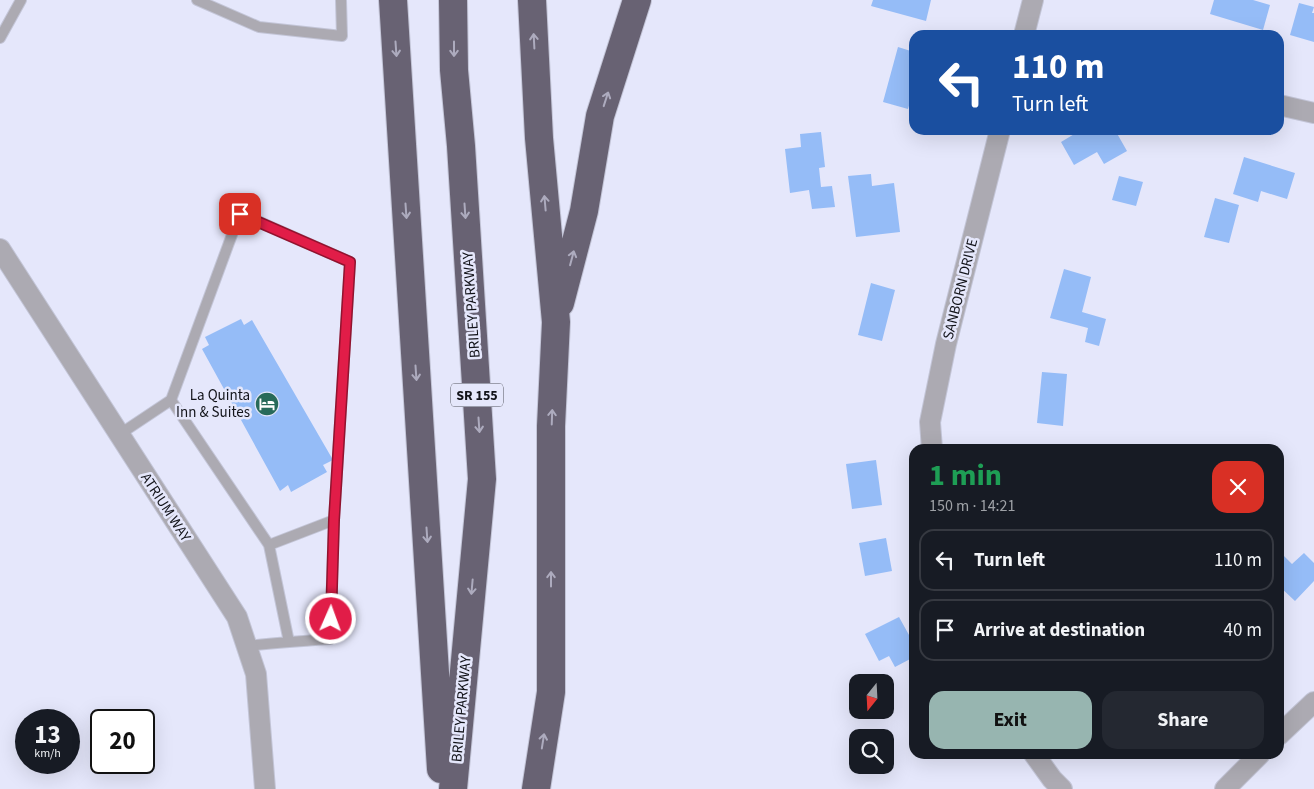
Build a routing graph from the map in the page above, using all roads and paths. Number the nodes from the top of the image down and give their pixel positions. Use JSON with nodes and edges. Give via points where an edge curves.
{"nodes":[{"id":1,"x":21,"y":0,"type":"edge"},
{"id":2,"x":197,"y":0,"type":"edge"},
{"id":3,"x":341,"y":0,"type":"edge"},
{"id":4,"x":393,"y":0,"type":"edge"},
{"id":5,"x":454,"y":0,"type":"edge"},
{"id":6,"x":532,"y":0,"type":"edge"},
{"id":7,"x":637,"y":0,"type":"edge"},
{"id":8,"x":1033,"y":0,"type":"edge"},
{"id":9,"x":1025,"y":30,"type":"edge"},
{"id":10,"x":0,"y":38,"type":"edge"},
{"id":11,"x":1284,"y":107,"type":"edge"},
{"id":12,"x":1314,"y":113,"type":"edge"},
{"id":13,"x":999,"y":135,"type":"edge"},
{"id":14,"x":0,"y":248,"type":"edge"},
{"id":15,"x":556,"y":322,"type":"junction"},
{"id":16,"x":171,"y":400,"type":"junction"},
{"id":17,"x":120,"y":434,"type":"junction"},
{"id":18,"x":932,"y":444,"type":"edge"},
{"id":19,"x":334,"y":520,"type":"junction"},
{"id":20,"x":269,"y":545,"type":"junction"},
{"id":21,"x":289,"y":642,"type":"junction"},
{"id":22,"x":247,"y":646,"type":"junction"},
{"id":23,"x":1314,"y":702,"type":"edge"},
{"id":24,"x":1284,"y":730,"type":"edge"},
{"id":25,"x":1038,"y":759,"type":"edge"},
{"id":26,"x":1255,"y":759,"type":"edge"},
{"id":27,"x":265,"y":789,"type":"edge"},
{"id":28,"x":443,"y":789,"type":"edge"},
{"id":29,"x":453,"y":789,"type":"edge"},
{"id":30,"x":536,"y":789,"type":"edge"},
{"id":31,"x":1062,"y":789,"type":"edge"},
{"id":32,"x":1224,"y":789,"type":"edge"}],
"edges":[{"from":1,"to":10,"type":"lane"},
{"from":2,"to":3,"type":"lane","via":[[259,27],[342,36]]},
{"from":4,"to":28,"type":"highway","one_way":true},
{"from":5,"to":29,"type":"highway","name":"BRILEY PARKWAY","number":"SR 155","one_way":true,"via":[[454,70],[482,479]]},
{"from":15,"to":6,"type":"highway","one_way":true,"via":[[539,138]]},
{"from":15,"to":7,"type":"highway","one_way":true,"via":[[584,211],[600,116]]},
{"from":8,"to":9,"type":"street"},
{"from":11,"to":12,"type":"street"},
{"from":13,"to":18,"type":"street","name":"SANBORN DRIVE","via":[[946,344],[930,422]]},
{"from":14,"to":17,"type":"street","name":"ATRIUM WAY"},
{"from":30,"to":15,"type":"highway","one_way":true,"via":[[551,692],[551,426]]},
{"from":16,"to":17,"type":"lane"},
{"from":16,"to":19,"type":"lane","via":[[240,214],[350,262]]},
{"from":16,"to":20,"type":"lane"},
{"from":17,"to":22,"type":"street","name":"ATRIUM WAY","via":[[237,617]]},
{"from":19,"to":20,"type":"lane"},
{"from":19,"to":21,"type":"lane","via":[[330,639]]},
{"from":20,"to":21,"type":"lane"},
{"from":21,"to":22,"type":"lane"},
{"from":22,"to":27,"type":"street","name":"ATRIUM WAY","via":[[256,674]]},
{"from":23,"to":24,"type":"street"},
{"from":25,"to":31,"type":"street"},
{"from":26,"to":32,"type":"street"}]}
